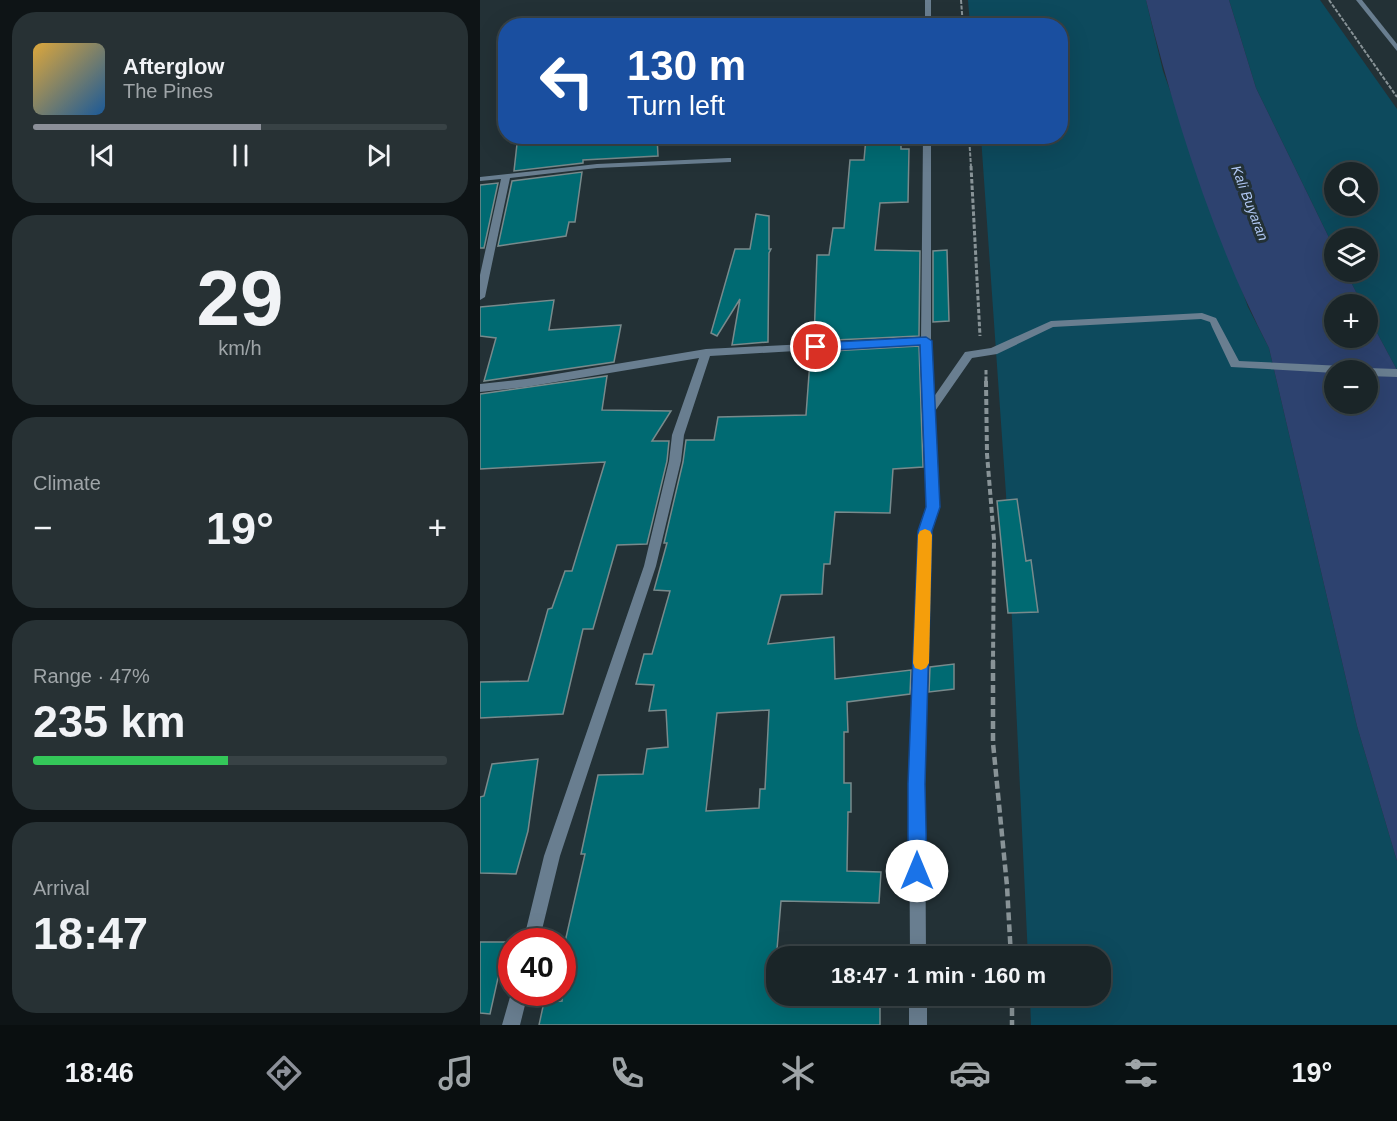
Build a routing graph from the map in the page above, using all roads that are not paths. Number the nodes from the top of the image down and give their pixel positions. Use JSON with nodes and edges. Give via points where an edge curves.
{"nodes":[{"id":1,"x":928,"y":0,"type":"edge"},
{"id":2,"x":1359,"y":0,"type":"edge"},
{"id":3,"x":928,"y":18,"type":"edge"},
{"id":4,"x":1397,"y":49,"type":"edge"},
{"id":5,"x":927,"y":144,"type":"edge"},
{"id":6,"x":728,"y":160,"type":"dead end"},
{"id":7,"x":506,"y":176,"type":"junction"},
{"id":8,"x":480,"y":179,"type":"edge"},
{"id":9,"x":480,"y":297,"type":"edge"},
{"id":10,"x":926,"y":341,"type":"junction"},
{"id":11,"x":706,"y":353,"type":"junction"},
{"id":12,"x":1324,"y":369,"type":"edge"},
{"id":13,"x":1378,"y":372,"type":"edge"},
{"id":14,"x":1397,"y":373,"type":"edge"},
{"id":15,"x":480,"y":388,"type":"edge"},
{"id":16,"x":929,"y":411,"type":"junction"},
{"id":17,"x":534,"y":928,"type":"edge"},
{"id":18,"x":918,"y":946,"type":"edge"},
{"id":19,"x":516,"y":1006,"type":"edge"},
{"id":20,"x":918,"y":1006,"type":"edge"},
{"id":21,"x":511,"y":1025,"type":"edge"},
{"id":22,"x":918,"y":1025,"type":"edge"}],
"edges":[{"from":1,"to":3,"type":"street"},
{"from":2,"to":4,"type":"street"},
{"from":5,"to":10,"type":"street"},
{"from":6,"to":7,"type":"street","via":[[597,165]]},
{"from":7,"to":8,"type":"street"},
{"from":7,"to":9,"type":"street"},
{"from":10,"to":11,"type":"street"},
{"from":10,"to":16,"type":"street"},
{"from":11,"to":15,"type":"street"},
{"from":11,"to":17,"type":"street","via":[[678,435],[650,566],[552,856]]},
{"from":12,"to":16,"type":"street","via":[[1235,364],[1213,320],[1202,316],[1051,324],[1003,347],[969,355]]},
{"from":13,"to":14,"type":"street"},
{"from":16,"to":18,"type":"street","via":[[933,507],[925,531],[918,738]]},
{"from":19,"to":21,"type":"street"},
{"from":20,"to":22,"type":"street"}]}
